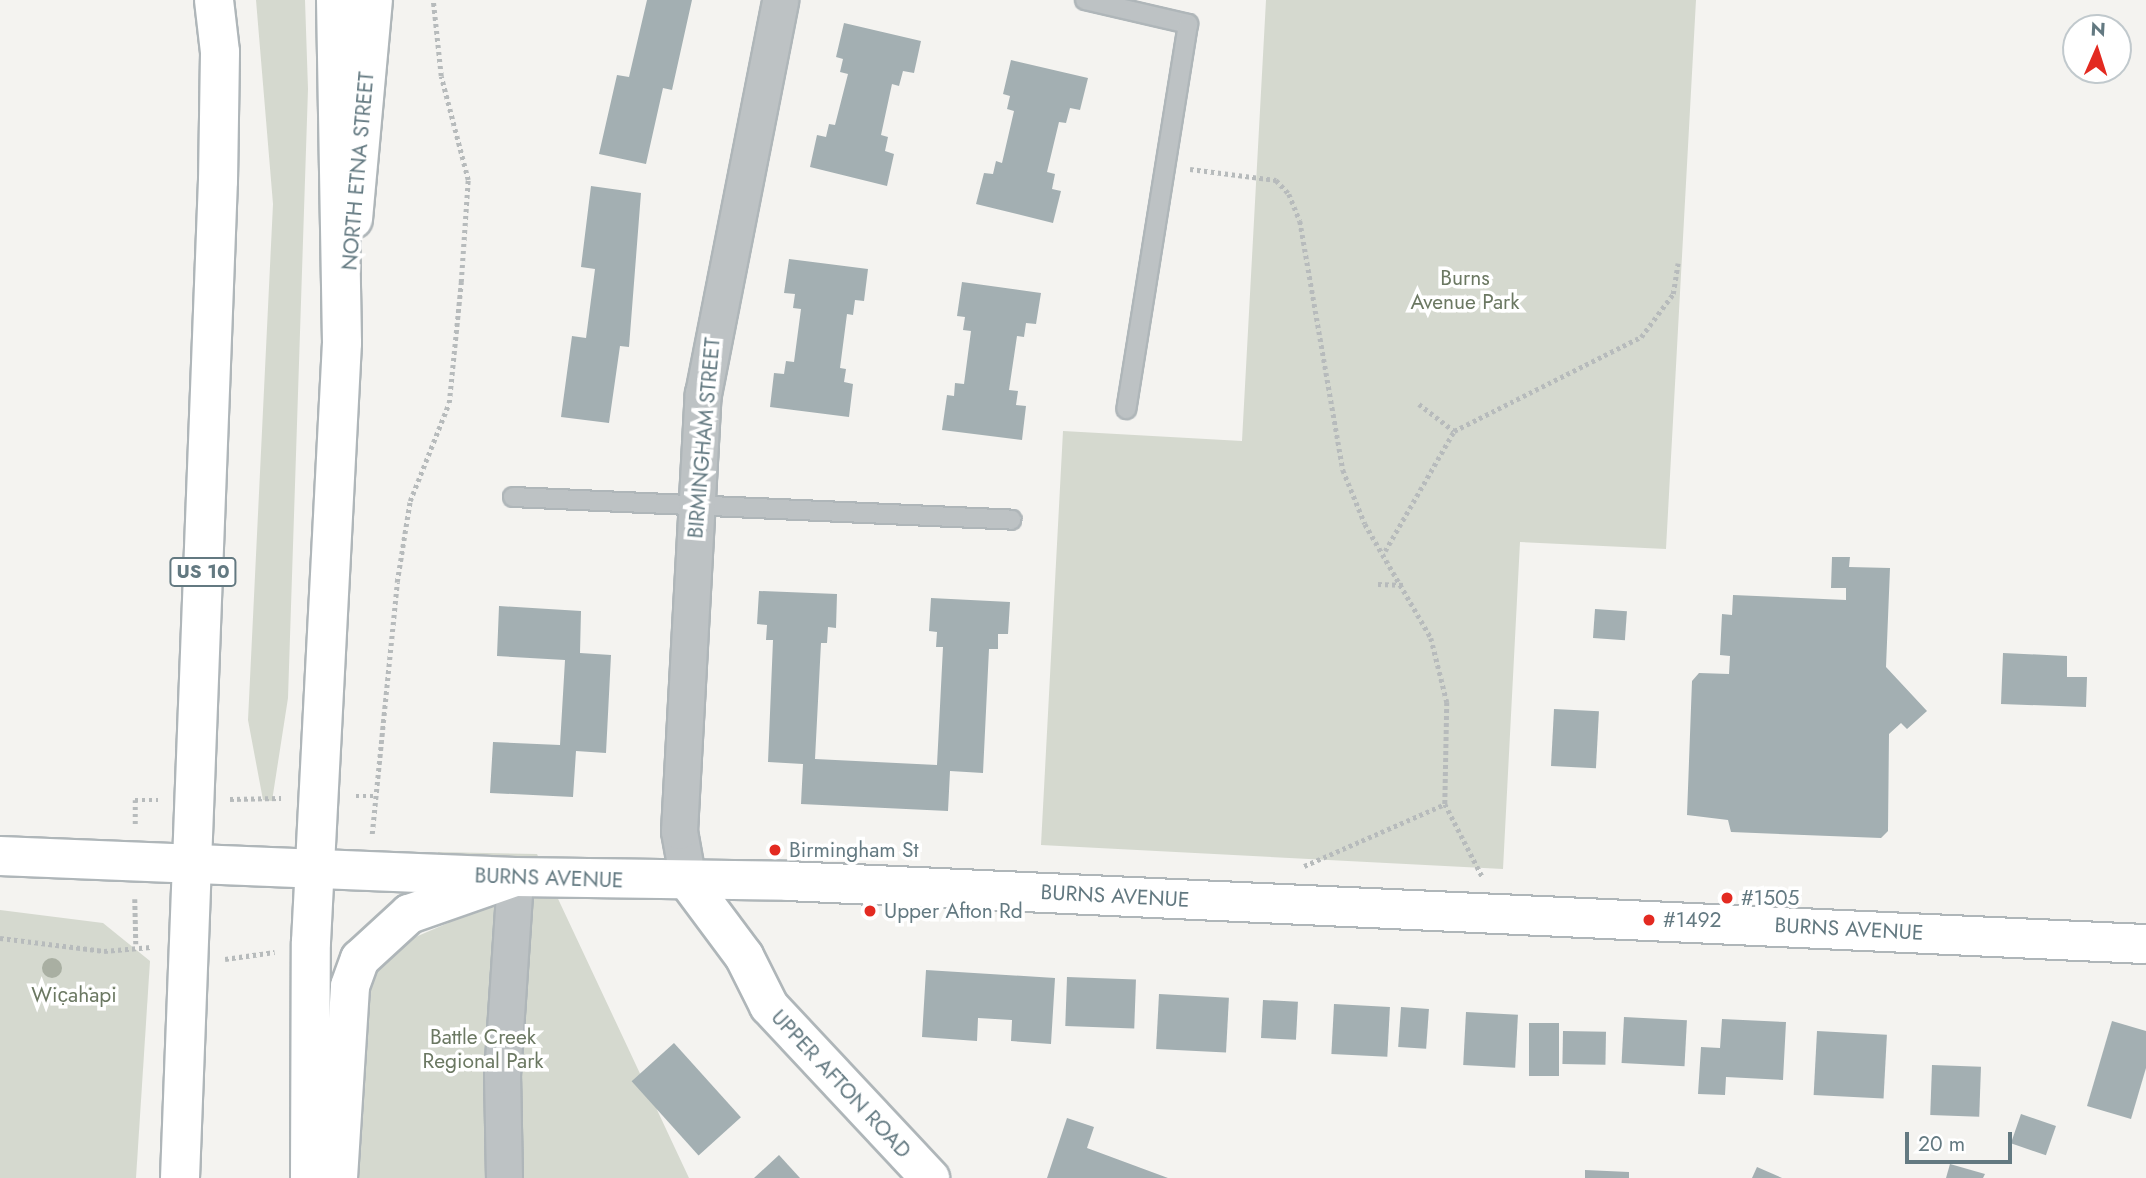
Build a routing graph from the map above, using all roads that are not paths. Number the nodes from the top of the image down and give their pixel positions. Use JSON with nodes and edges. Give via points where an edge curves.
{"nodes":[{"id":1,"x":214,"y":0,"type":"edge"},
{"id":2,"x":335,"y":0,"type":"edge"},
{"id":3,"x":373,"y":0,"type":"edge"},
{"id":4,"x":780,"y":0,"type":"edge"},
{"id":5,"x":1085,"y":0,"type":"edge"},
{"id":6,"x":342,"y":343,"type":"junction"},
{"id":7,"x":1126,"y":409,"type":"dead end"},
{"id":8,"x":513,"y":497,"type":"dead end"},
{"id":9,"x":696,"y":506,"type":"junction"},
{"id":10,"x":1011,"y":520,"type":"dead end"},
{"id":11,"x":0,"y":856,"type":"edge"},
{"id":12,"x":192,"y":862,"type":"junction"},
{"id":13,"x":314,"y":869,"type":"junction"},
{"id":14,"x":515,"y":877,"type":"junction"},
{"id":15,"x":688,"y":881,"type":"junction"},
{"id":16,"x":2146,"y":944,"type":"edge"},
{"id":17,"x":179,"y":1123,"type":"junction"},
{"id":18,"x":169,"y":1178,"type":"edge"},
{"id":19,"x":180,"y":1178,"type":"edge"},
{"id":20,"x":310,"y":1178,"type":"edge"},
{"id":21,"x":338,"y":1178,"type":"edge"},
{"id":22,"x":504,"y":1178,"type":"edge"},
{"id":23,"x":930,"y":1178,"type":"edge"}],
"edges":[{"from":1,"to":12,"type":"main road","number":"US 10","via":[[220,52],[218,181]]},
{"from":2,"to":6,"type":"main road"},
{"from":3,"to":6,"type":"main road","name":"NORTH ETNA STREET"},
{"from":4,"to":9,"type":"street","name":"BIRMINGHAM STREET","via":[[719,289]]},
{"from":5,"to":7,"type":"lane","via":[[1188,24]]},
{"from":6,"to":13,"type":"main road"},
{"from":8,"to":9,"type":"lane"},
{"from":9,"to":10,"type":"lane"},
{"from":9,"to":15,"type":"street","name":"BIRMINGHAM STREET","via":[[680,831]]},
{"from":11,"to":12,"type":"main road","name":"BURNS AVENUE"},
{"from":12,"to":13,"type":"main road","name":"BURNS AVENUE"},
{"from":12,"to":17,"type":"main road","number":"US 10","via":[[192,955]]},
{"from":13,"to":14,"type":"main road","name":"BURNS AVENUE"},
{"from":13,"to":20,"type":"main road"},
{"from":14,"to":15,"type":"main road","name":"BURNS AVENUE"},
{"from":14,"to":21,"type":"main road","via":[[409,915],[360,959],[350,986]]},
{"from":14,"to":22,"type":"street","via":[[502,1075]]},
{"from":15,"to":16,"type":"main road","name":"BURNS AVENUE"},
{"from":15,"to":23,"type":"main road","name":"UPPER AFTON ROAD","via":[[744,956],[769,1006]]},
{"from":17,"to":18,"type":"main road"},
{"from":17,"to":19,"type":"main road","number":"US 10"}]}
